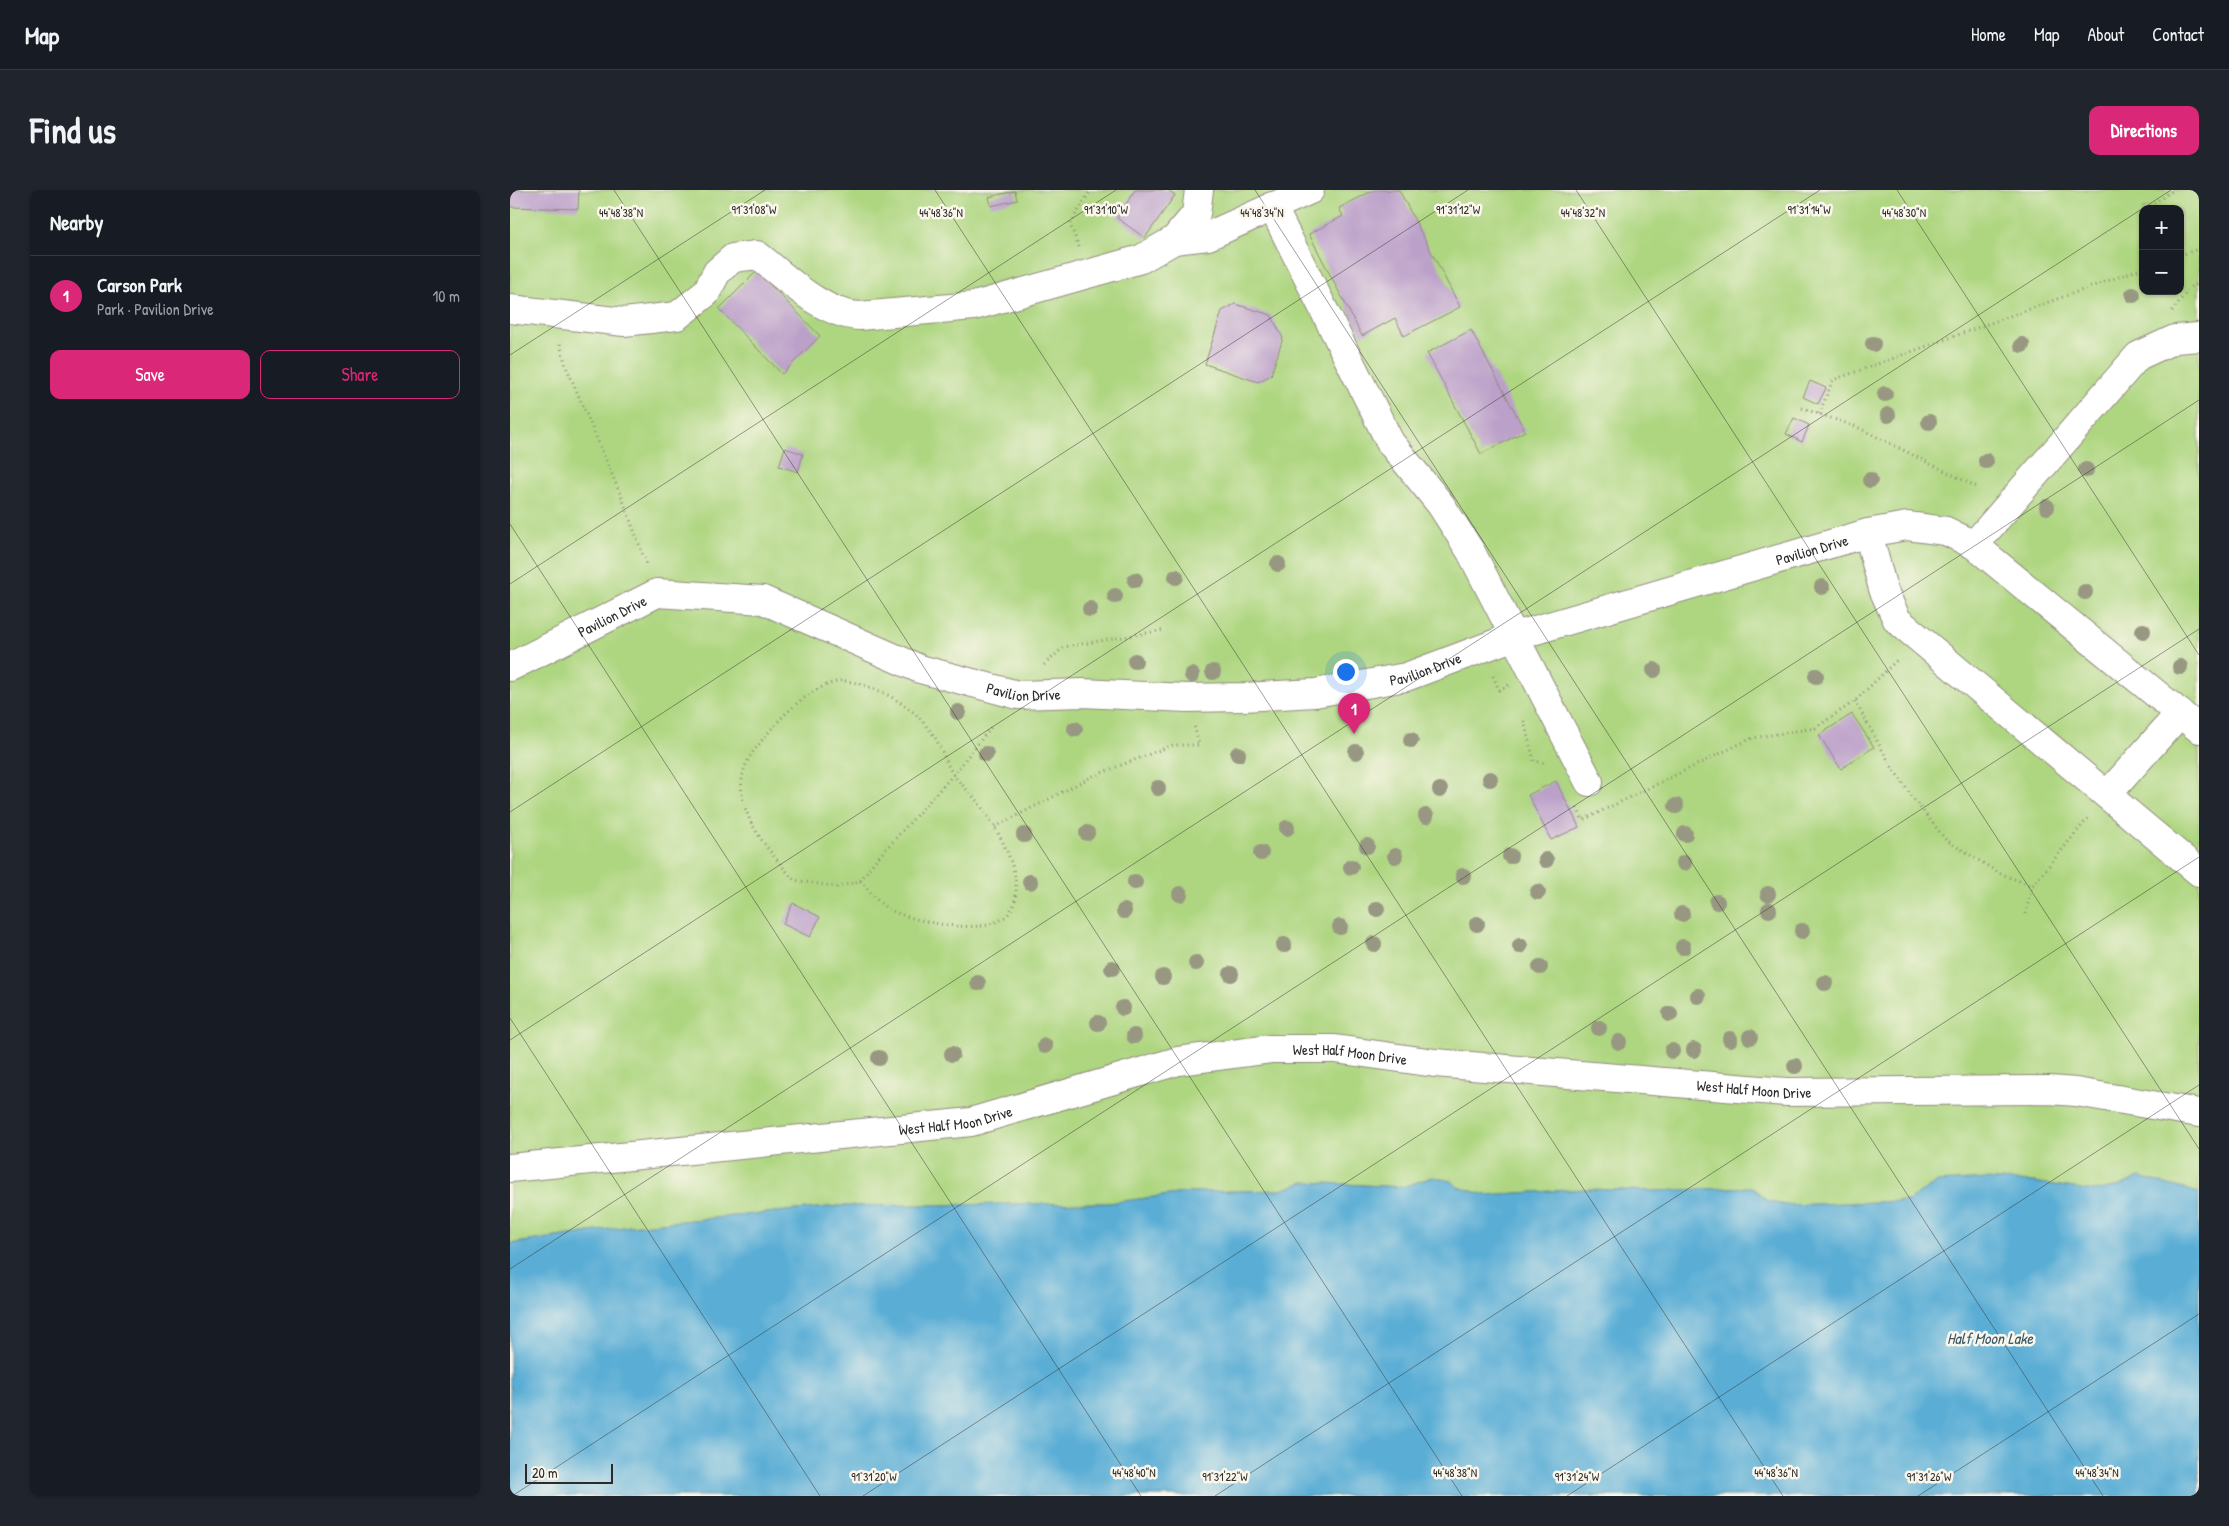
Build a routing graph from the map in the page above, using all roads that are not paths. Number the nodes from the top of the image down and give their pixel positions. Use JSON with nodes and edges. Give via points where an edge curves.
{"nodes":[{"id":1,"x":1199,"y":190,"type":"edge"},
{"id":2,"x":1310,"y":190,"type":"edge"},
{"id":3,"x":1272,"y":206,"type":"junction"},
{"id":4,"x":1174,"y":240,"type":"junction"},
{"id":5,"x":510,"y":309,"type":"edge"},
{"id":6,"x":2199,"y":337,"type":"edge"},
{"id":7,"x":1868,"y":533,"type":"junction"},
{"id":8,"x":1974,"y":545,"type":"junction"},
{"id":9,"x":1516,"y":636,"type":"junction"},
{"id":10,"x":510,"y":667,"type":"edge"},
{"id":11,"x":2189,"y":721,"type":"edge"},
{"id":12,"x":1582,"y":793,"type":"road end"},
{"id":13,"x":2107,"y":795,"type":"junction"},
{"id":14,"x":2199,"y":872,"type":"edge"},
{"id":15,"x":2199,"y":1112,"type":"edge"},
{"id":16,"x":510,"y":1168,"type":"edge"}],
"edges":[{"from":1,"to":4,"type":"street","via":[[1196,214]]},
{"from":2,"to":3,"type":"street"},
{"from":3,"to":4,"type":"street","via":[[1208,236]]},
{"from":3,"to":9,"type":"street","via":[[1390,442],[1441,505],[1471,552]]},
{"from":4,"to":5,"type":"street","via":[[1141,260],[974,306],[847,315],[825,307],[757,255],[734,258],[717,272],[706,294],[677,316],[624,322]]},
{"from":6,"to":8,"type":"street","via":[[2175,339],[2138,356]]},
{"from":7,"to":8,"type":"street","name":"Pavilion Drive","via":[[1907,526],[1946,531]]},
{"from":7,"to":9,"type":"street","name":"Pavilion Drive"},
{"from":7,"to":13,"type":"street","via":[[1882,589],[1897,620]]},
{"from":8,"to":11,"type":"street","name":"Pavilion Drive"},
{"from":9,"to":10,"type":"street","name":"Pavilion Drive","via":[[1406,677],[1315,693],[1186,698],[1082,693],[1018,695],[920,669],[763,600],[657,593]]},
{"from":9,"to":12,"type":"street"},
{"from":11,"to":13,"type":"street"},
{"from":13,"to":14,"type":"street"},
{"from":15,"to":16,"type":"street","name":"West Half Moon Drive","via":[[2067,1091],[1786,1092],[1436,1063],[1335,1049],[1271,1049],[1178,1061],[971,1122]]}]}
